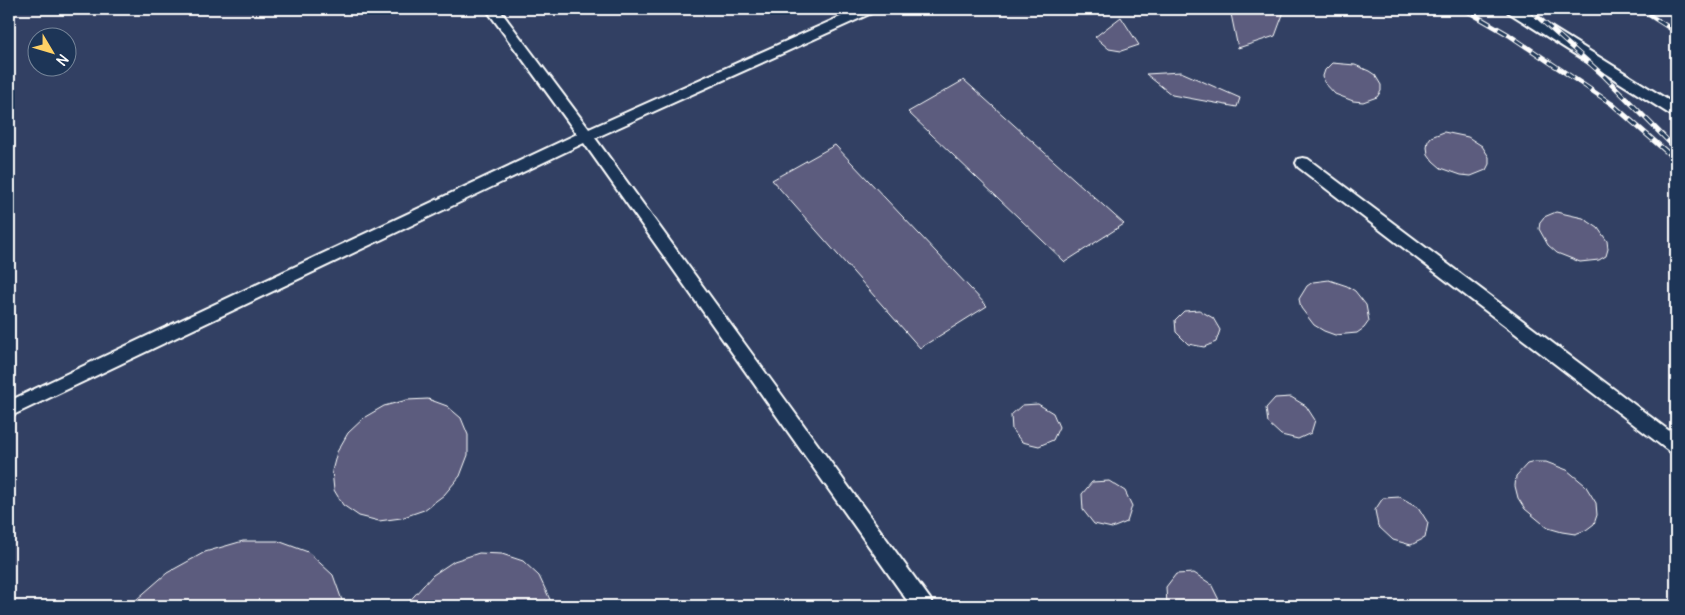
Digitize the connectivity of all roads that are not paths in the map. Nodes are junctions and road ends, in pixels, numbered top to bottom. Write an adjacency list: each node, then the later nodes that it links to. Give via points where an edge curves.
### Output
1 (492, 9): 5 (lane)
2 (869, 9): 5 (lane)
3 (1512, 9): 4 (lane)
4 (1676, 111)
5 (586, 136): 7 (lane); 9 (lane)
6 (1303, 164): 8 (lane)
7 (9, 409)
8 (1676, 446)
9 (923, 606)

